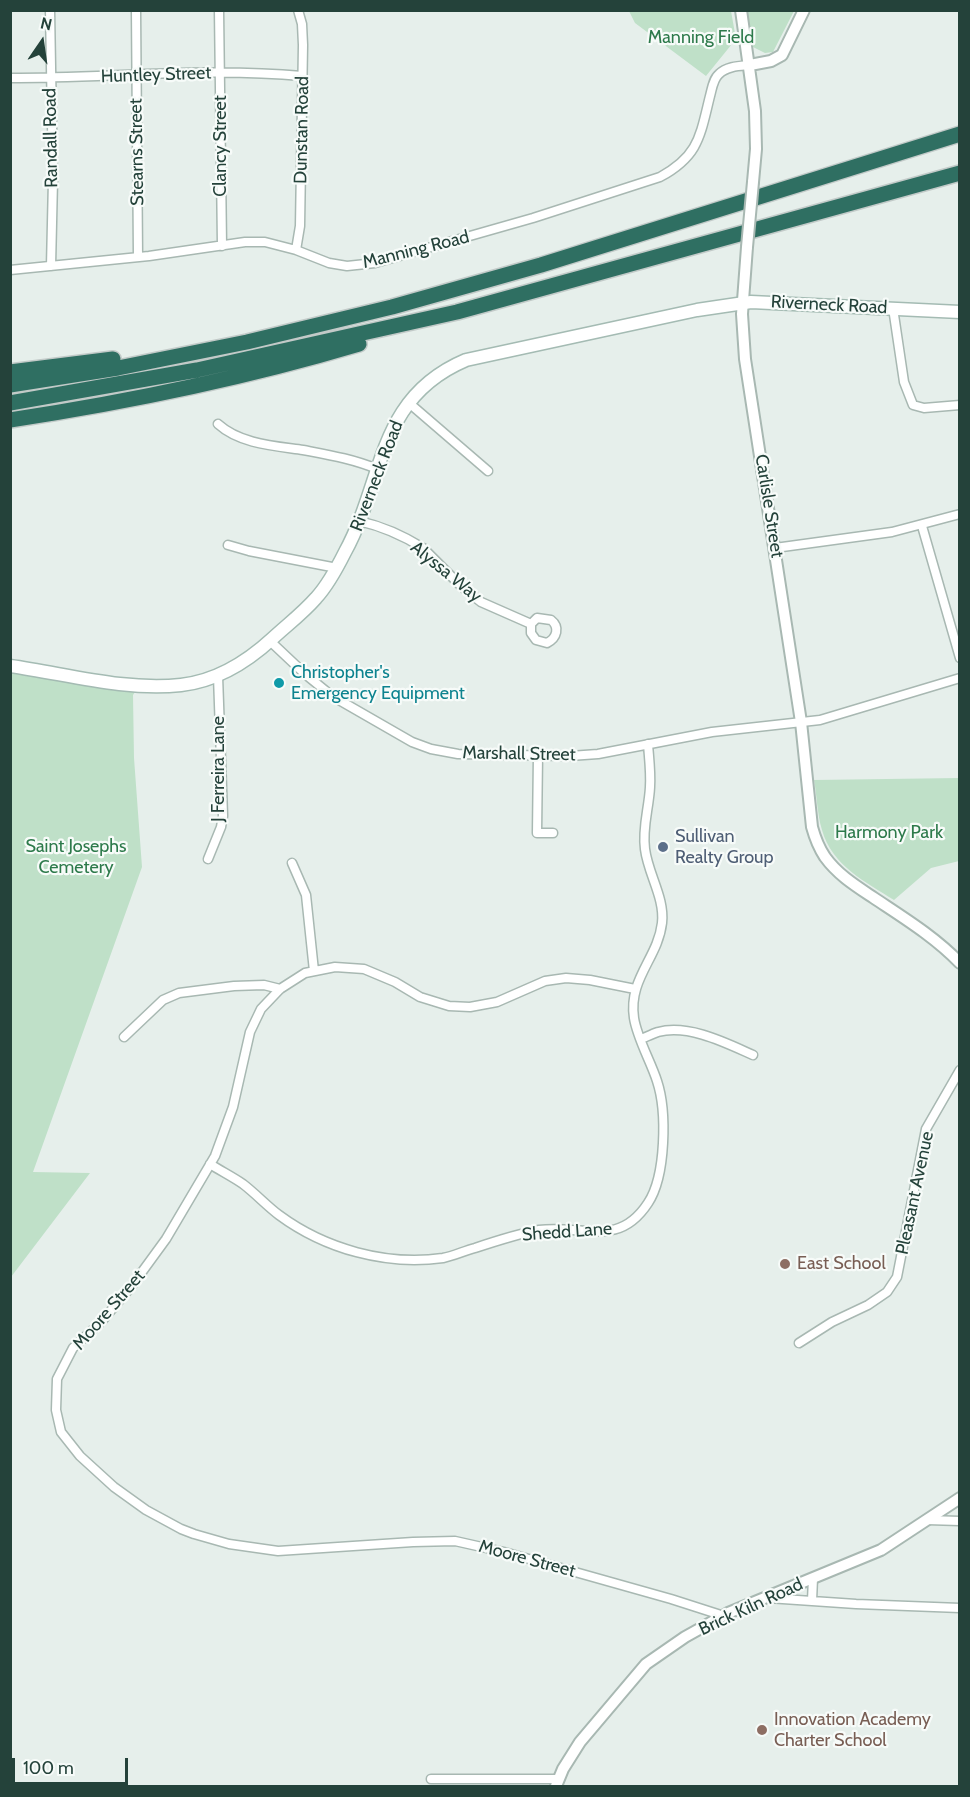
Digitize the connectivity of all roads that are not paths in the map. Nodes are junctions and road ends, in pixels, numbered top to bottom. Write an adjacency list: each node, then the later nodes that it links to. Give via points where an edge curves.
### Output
1 (50, 10): 12 (street, Randall Road)
2 (136, 10): 9 (street, Stearns Street)
3 (219, 10): 8 (street, Clancy Street)
4 (298, 10): 10 (street, Dunstan Road, via 303,34)
5 (741, 10): 7 (street, Carlisle Street)
6 (804, 10): 7 (street, via 782,55 770,62)
7 (750, 65): 16 (street, Manning Road, via 730,68 717,76 696,146 687,159 660,177 375,263 347,266); 21 (street, Carlisle Street, bridge, via 756,131)
8 (221, 73): 9 (street, Huntley Street); 10 (street, Huntley Street); 15 (street, Clancy Street)
9 (136, 75): 12 (street, Huntley Street); 17 (street, Stearns Street)
10 (302, 76): 16 (street, Dunstan Road, via 300,226)
11 (10, 78): 12 (street, Huntley Street)
12 (51, 78): 18 (street, Randall Road)
13 (960, 134): 24 (highway, via 541,265 392,308)
14 (960, 173): 20 (highway)
15 (222, 246): 16 (street, Manning Road, via 265,242); 17 (street, Manning Road)
16 (296, 250)
17 (138, 257): 18 (street, Manning Road)
18 (51, 266): 19 (street, Manning Road)
19 (10, 270)
20 (511, 298): 27 (highway, via 197,370); 30 (highway, via 270,369)
21 (743, 303): 22 (main road, Riverneck Road); 28 (main road, Riverneck Road, via 697,309 466,360 432,379); 38 (street, Carlisle Street, via 748,380)
22 (893, 308): 23 (main road, Riverneck Road); 29 (street, via 905,389 913,405)
23 (960, 312)
24 (247, 342): 25 (highway); 26 (highway)
25 (10, 372)
26 (10, 385)
27 (10, 403)
28 (409, 403): 32 (main road, Riverneck Road, via 388,437); 33 (street)
29 (960, 405)
30 (10, 420)
31 (218, 424): 32 (street, via 244,439 347,459)
32 (377, 469): 35 (main road, Riverneck Road)
33 (488, 471)
34 (960, 514): 36 (street)
35 (359, 521): 39 (main road, Riverneck Road); 40 (street, Alyssa Way, via 423,548 481,602)
36 (922, 526): 38 (street); 42 (street)
37 (228, 545): 39 (street)
38 (776, 549): 46 (street, Carlisle Street)
39 (337, 568): 41 (main road, Riverneck Road, via 317,597)
40 (531, 624)
41 (270, 641): 44 (main road, Riverneck Road); 48 (street, Marshall Street, via 323,690 421,746 458,754)
42 (960, 658)
43 (10, 666): 44 (main road, Riverneck Road, via 150,686 195,683)
44 (218, 676): 50 (street, J Ferreira Lane, via 223,816)
45 (960, 678): 46 (street, Marshall Street, via 831,717)
46 (801, 722): 47 (street, Marshall Street); 52 (street, Carlisle Street, via 810,816 825,857 849,881 927,934)
47 (648, 744): 48 (street, Marshall Street, via 590,755); 55 (street, Shedd Lane, via 650,788 645,849 663,922)
48 (538, 755): 49 (street, via 537,833)
49 (553, 833)
50 (208, 859)
51 (292, 863): 53 (street, via 306,895)
52 (960, 963)
53 (314, 971): 54 (street, Moore Street); 55 (street, Moore Street, via 335,967 364,969 420,998 448,1006 496,1002 545,981 566,978)
54 (280, 989): 56 (street, via 234,986 179,993 163,1000); 60 (street, Moore Street, via 261,1009 250,1032 233,1107)
55 (635, 989): 57 (street, Shedd Lane, via 634,1018)
56 (124, 1037)
57 (641, 1039): 58 (street, via 660,1031 688,1031 715,1037); 60 (street, Shedd Lane, via 658,1084 663,1147 649,1203 630,1223 609,1232 541,1230 446,1257 421,1261 387,1259 320,1239 280,1216 242,1183)
58 (753, 1055)
59 (960, 1070): 61 (street, Pleasant Avenue, via 926,1129 897,1276 886,1292 868,1305)
60 (210, 1164): 69 (street, Moore Street, via 166,1239 102,1321 73,1348 57,1379 56,1410 62,1432 80,1456 114,1487 181,1530 229,1544 278,1551 455,1542 504,1552)
61 (800, 1343)
62 (960, 1498): 63 (street, Brick Kiln Road)
63 (927, 1520): 64 (street); 65 (street, Brick Kiln Road, via 881,1550)
64 (960, 1521)
65 (813, 1578): 66 (street, Brick Kiln Road); 67 (street)
66 (765, 1598): 67 (street); 69 (street, Brick Kiln Road)
67 (812, 1601): 68 (street)
68 (960, 1608)
69 (724, 1616): 71 (street, Brick Kiln Road, via 646,1664 580,1742)
70 (431, 1779): 71 (street)
71 (557, 1783)

